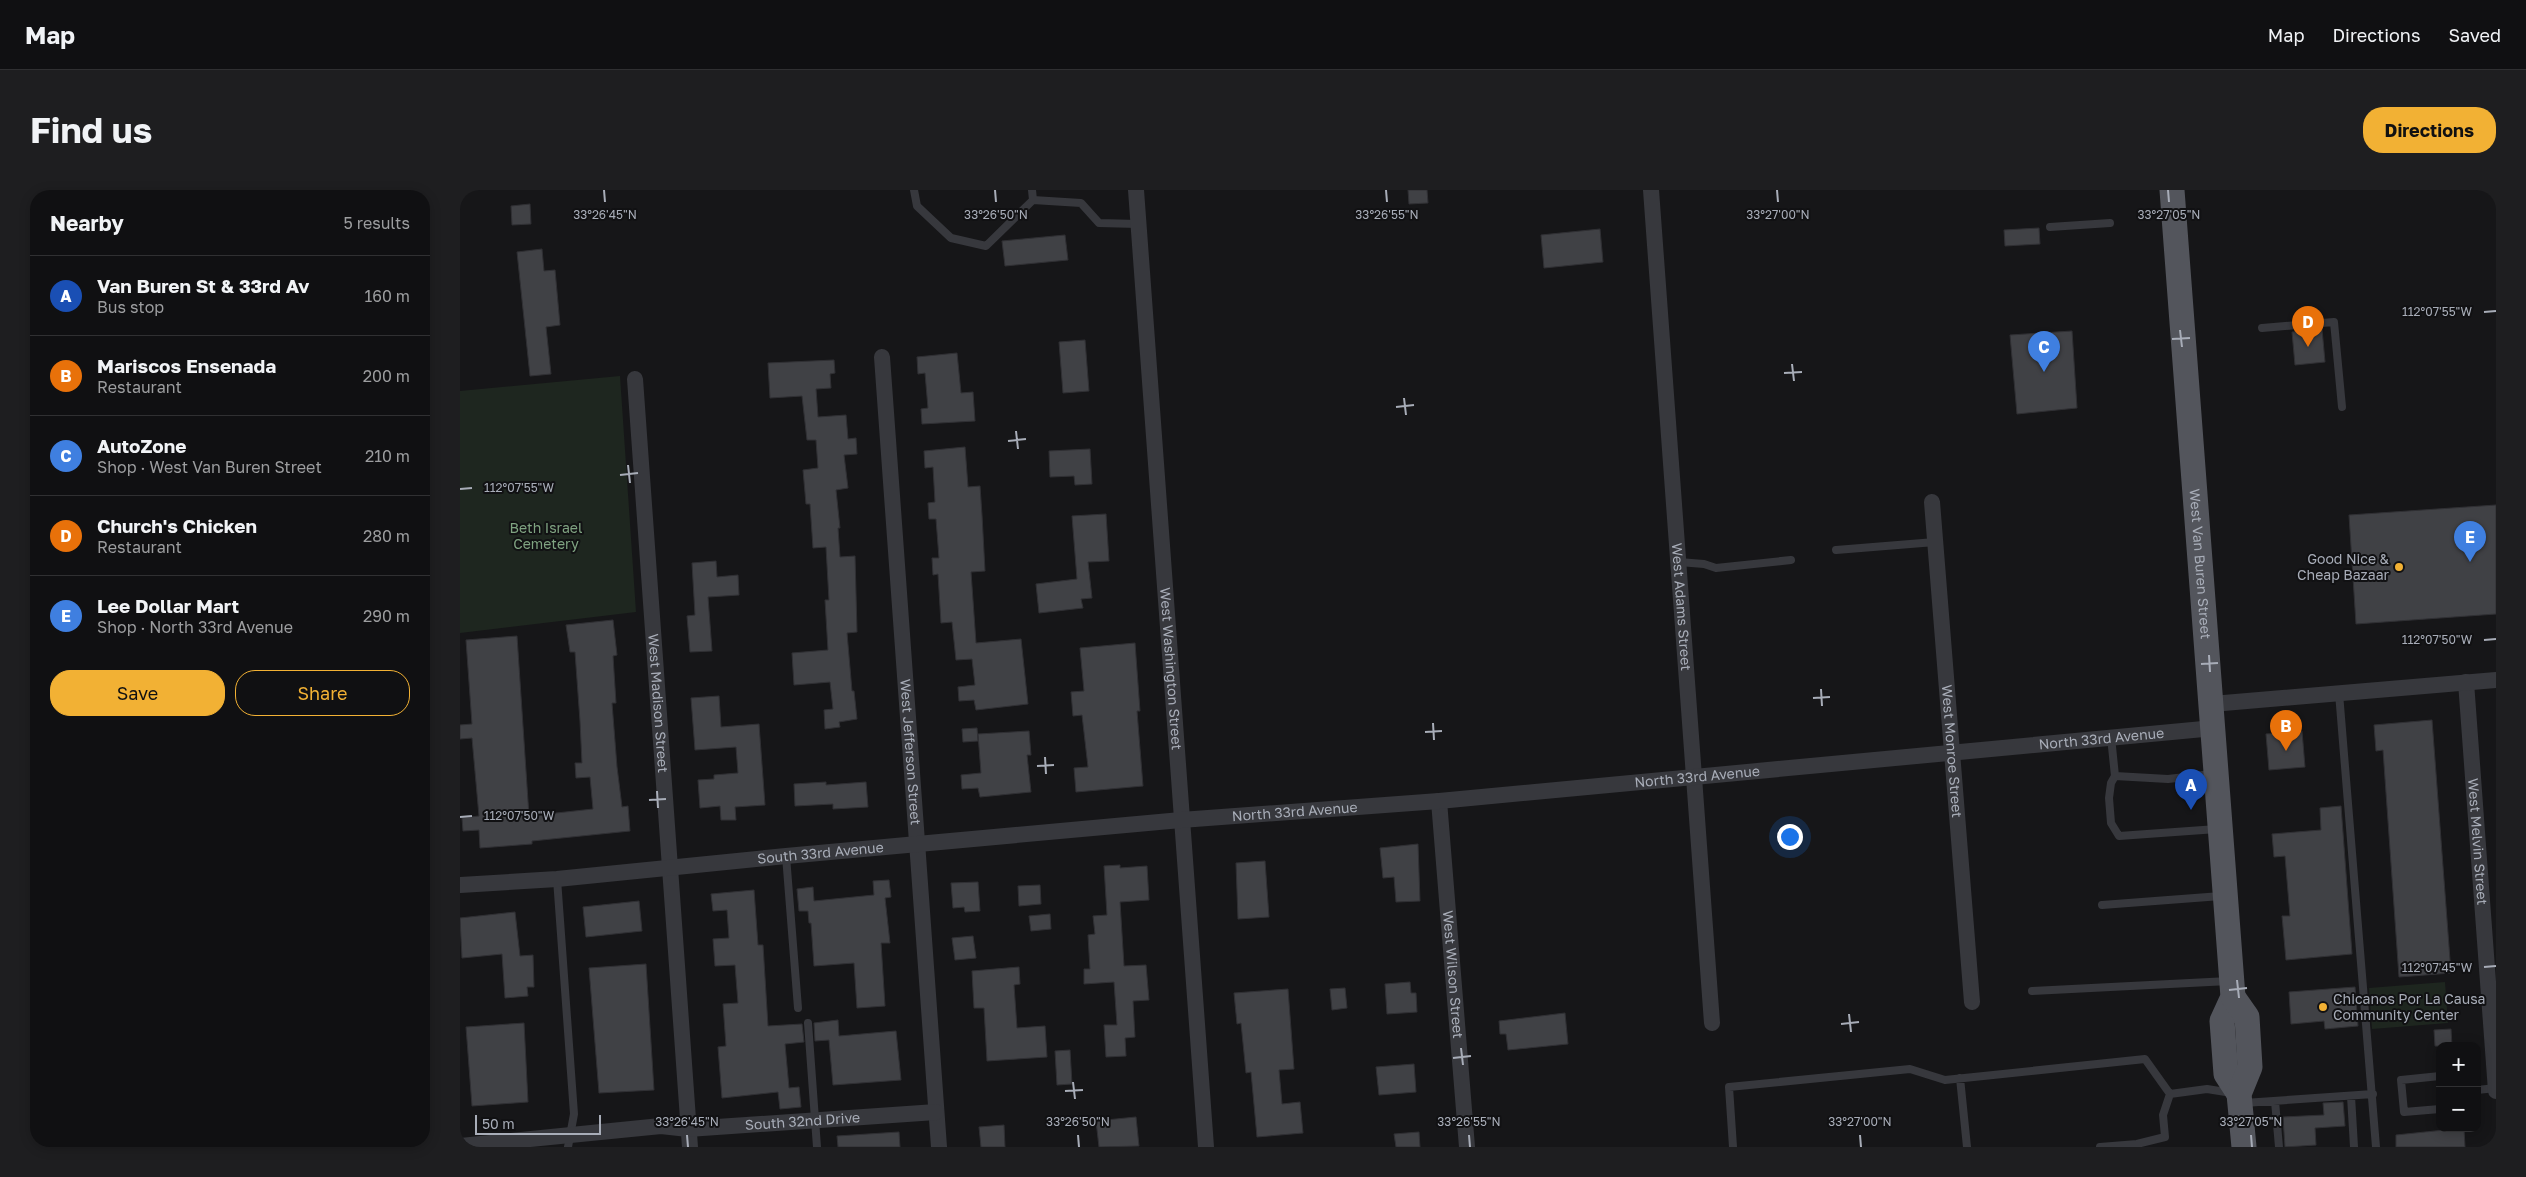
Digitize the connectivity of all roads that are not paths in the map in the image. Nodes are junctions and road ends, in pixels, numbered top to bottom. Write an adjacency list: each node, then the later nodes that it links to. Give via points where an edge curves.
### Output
1 (914, 190): 6 (lane, via 916,206 951,238 986,246)
2 (1032, 190): 6 (lane)
3 (1136, 190): 8 (street, West Washington Street)
4 (1651, 190): 18 (street, West Adams Street)
5 (2172, 190): 22 (main road, West Van Buren Street)
6 (1033, 200): 8 (lane, via 1081,203 1099,223)
7 (2110, 223): 9 (lane)
8 (1138, 224): 29 (street, West Washington Street)
9 (2050, 227)
10 (2262, 328): 13 (lane, via 2334,322)
11 (882, 357): 31 (street, West Jefferson Street)
12 (636, 379): 33 (street, West Madison Street)
13 (2342, 407)
14 (1932, 502): 15 (street, West Monroe Street)
15 (1935, 542): 16 (lane); 24 (street, West Monroe Street)
16 (1836, 550)
17 (1791, 560): 18 (lane, via 1716,568)
18 (1679, 562): 26 (street, West Adams Street)
19 (2496, 680): 20 (street, North 33rd Avenue)
20 (2466, 682): 21 (street, North 33rd Avenue); 46 (street, West Melvin Street)
21 (2338, 693): 22 (street, North 33rd Avenue); 49 (lane)
22 (2213, 716): 23 (street, North 33rd Avenue); 25 (main road, West Van Buren Street)
23 (2111, 737): 24 (street, North 33rd Avenue); 27 (lane)
24 (1952, 751): 26 (street, North 33rd Avenue); 40 (street, West Monroe Street)
25 (2217, 774): 27 (lane, via 2168,779); 30 (main road, West Van Buren Street)
26 (1696, 776): 28 (street, North 33rd Avenue); 43 (street, West Adams Street)
27 (2115, 776): 30 (lane, via 2111,783 2111,823 2119,836)
28 (1439, 801): 29 (street, North 33rd Avenue); 64 (street, West Wilson Street)
29 (1181, 820): 31 (street, South 33rd Avenue); 63 (street, West Washington Street)
30 (2221, 829): 36 (main road, West Van Buren Street)
31 (917, 844): 32 (street, South 33rd Avenue); 54 (street, West Jefferson Street)
32 (786, 856): 33 (street, South 33rd Avenue); 41 (lane)
33 (671, 869): 34 (street, South 33rd Avenue); 56 (street, West Madison Street)
34 (557, 879): 35 (street, South 33rd Avenue); 58 (lane, via 574,1114)
35 (460, 885)
36 (2225, 896): 37 (lane); 38 (main road, West Van Buren Street)
37 (2102, 905)
38 (2232, 989): 39 (lane); 51 (main road, West Van Buren Street, via 2222,1021 2226,1074)
39 (2032, 991)
40 (1972, 1002)
41 (798, 1008)
42 (808, 1023): 55 (lane)
43 (1712, 1023)
44 (2436, 1076): 53 (lane, via 2401,1080 2404,1112)
45 (1960, 1078): 48 (lane, via 2144,1059); 65 (lane, via 1945,1080 1910,1069 1729,1087); 66 (lane)
46 (2496, 1089): 47 (lane)
47 (2481, 1090)
48 (2170, 1094): 51 (lane, via 2206,1090); 57 (lane, via 2163,1115)
49 (2373, 1094): 50 (lane); 72 (lane)
50 (2351, 1096): 52 (lane); 71 (lane)
51 (2240, 1099): 52 (lane); 69 (main road, West Van Buren Street)
52 (2275, 1101): 70 (lane)
53 (2436, 1109)
54 (936, 1112): 55 (street, South 32nd Drive); 62 (street, West Jefferson Street)
55 (815, 1120): 56 (street, South 32nd Drive); 61 (lane)
56 (688, 1129): 58 (street, South 32nd Drive, via 661,1126); 60 (street, West Madison Street)
57 (2165, 1137): 67 (lane, via 2137,1144); 68 (lane)
58 (569, 1141): 59 (street, South 32nd Drive)
59 (460, 1146)
60 (690, 1147)
61 (817, 1147)
62 (939, 1147)
63 (1206, 1147)
64 (1467, 1147)
65 (1733, 1147)
66 (1967, 1147)
67 (2100, 1147)
68 (2166, 1147)
69 (2244, 1147)
70 (2279, 1147)
71 (2354, 1147)
72 (2376, 1147)

